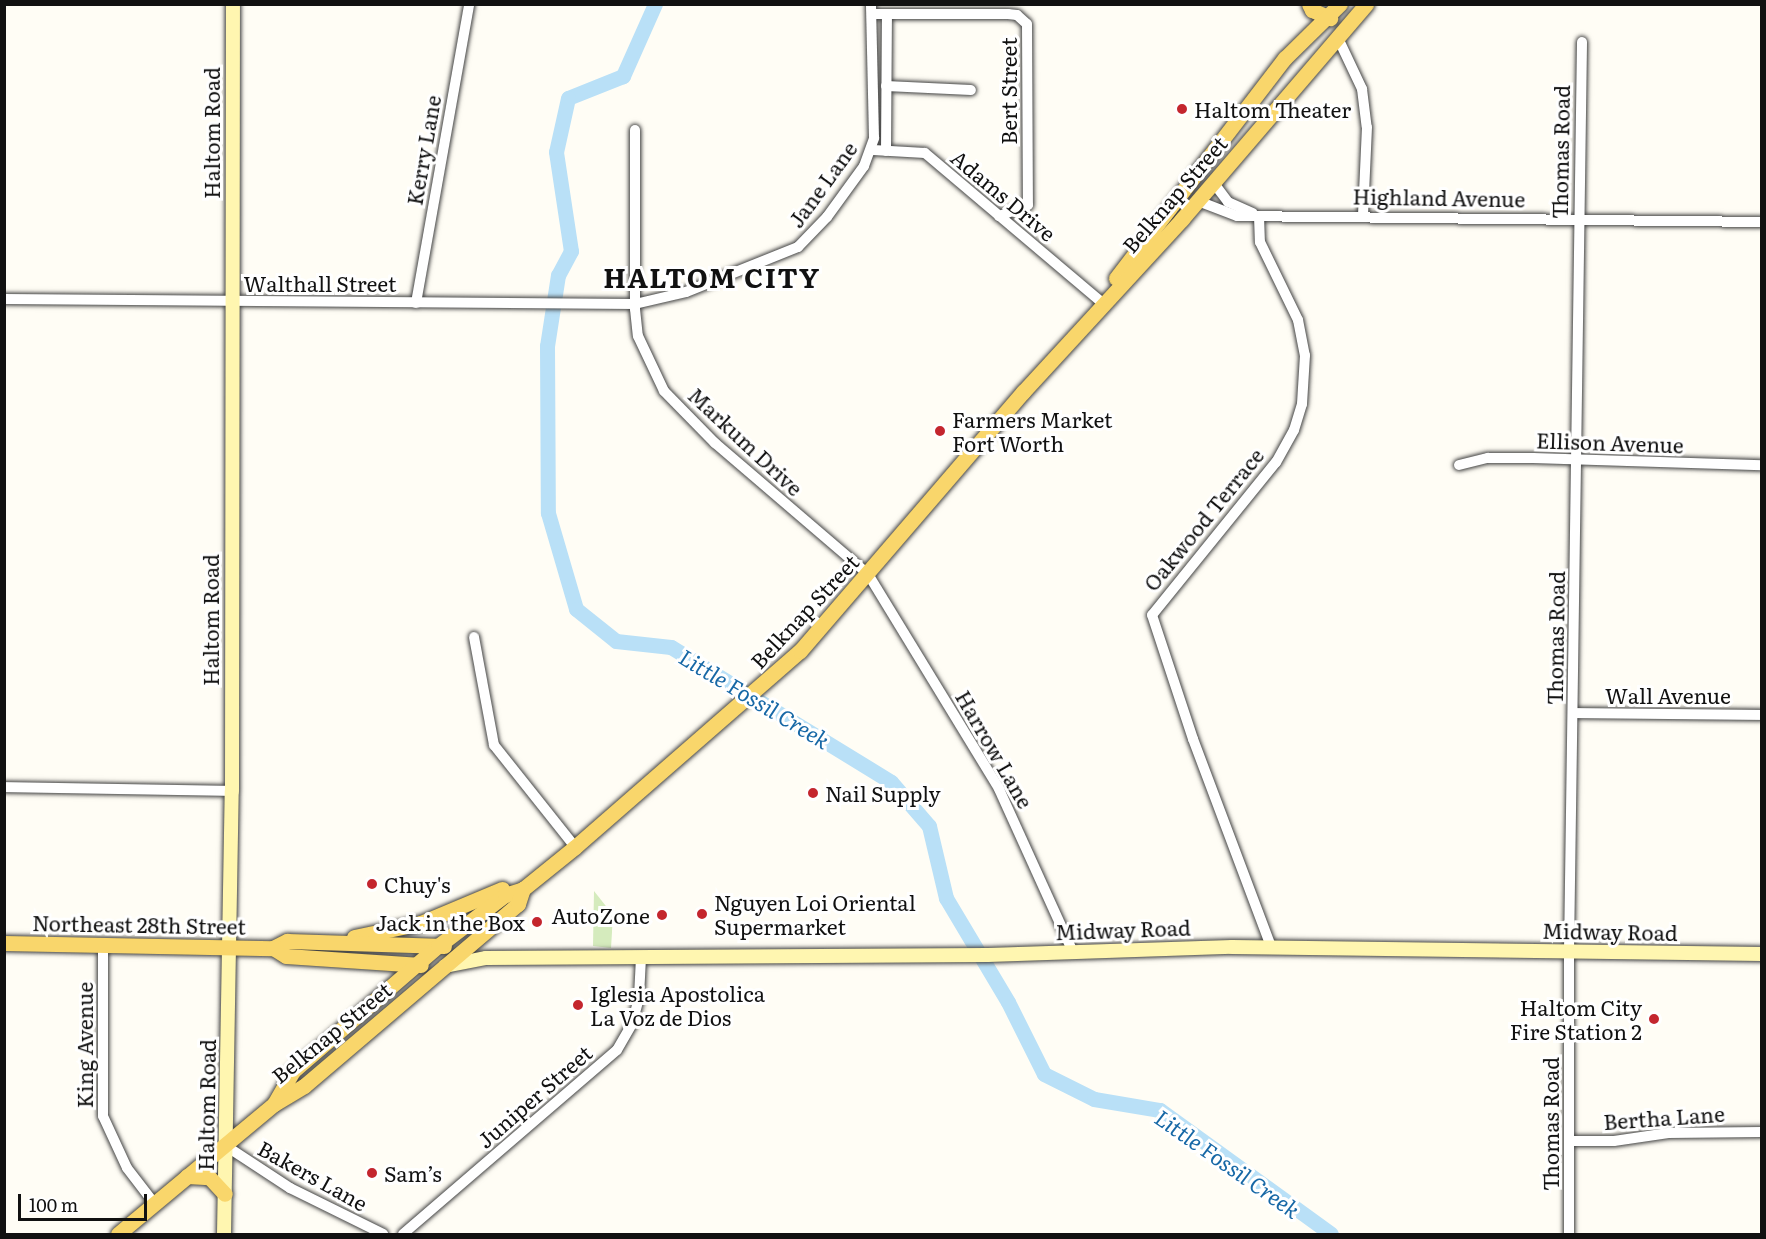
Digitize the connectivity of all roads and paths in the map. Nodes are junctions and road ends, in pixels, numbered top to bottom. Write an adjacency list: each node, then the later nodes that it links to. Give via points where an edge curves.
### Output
1 (233, 4): 24 (main road, Haltom Road)
2 (469, 4): 25 (street, Kerry Lane)
3 (1309, 4): 6 (main road, via 1312,10)
4 (1340, 4): 6 (main road, Belknap Street)
5 (1366, 4): 8 (main road, Belknap Street)
6 (1330, 11): 8 (main road); 23 (main road, Belknap Street, via 1285,58)
7 (878, 12): 10 (street); 14 (street, Jane Lane); 18 (street, Bert Street, via 1008,14 1023,20 1029,40 1028,205)
8 (1337, 36): 15 (main road, Belknap Street); 17 (street, via 1362,89 1366,117)
9 (1582, 42): 20 (street, Thomas Road)
10 (886, 86): 11 (street); 13 (street)
11 (971, 90)
12 (635, 130): 26 (street, Markum Drive)
13 (886, 147): 14 (street, Adams Drive); 18 (street, Adams Drive, via 925,153)
14 (873, 150): 26 (street, Jane Lane, via 827,217 798,248 697,288)
15 (1213, 182): 16 (main road, Belknap Street); 19 (street, via 1228,202)
16 (1198, 201): 19 (street, via 1230,214); 27 (main road, Belknap Street)
17 (1363, 214): 19 (street, Highland Avenue); 20 (street, Highland Avenue)
18 (999, 216): 23 (street, Adams Drive)
19 (1259, 216): 47 (street, Oakwood Terrace, via 1260,242 1298,320 1305,355 1302,404 1294,430 1276,462 1152,615 1193,739)
20 (1579, 221): 21 (street, Highland Avenue); 28 (street, Thomas Road)
21 (1761, 222)
22 (4, 298): 24 (street, Walthall Street)
23 (1099, 300): 27 (main road, Belknap Street)
24 (231, 301): 25 (street, Walthall Street); 36 (main road, Haltom Road)
25 (416, 303): 26 (street, Walthall Street)
26 (635, 304): 31 (street, Markum Drive, via 638,336 664,391 715,443)
27 (1057, 354): 31 (main road, Belknap Street)
28 (1577, 462): 29 (street, Ellison Avenue, via 1488,458); 30 (street, Ellison Avenue); 33 (street, Thomas Road)
29 (1459, 465)
30 (1761, 465)
31 (868, 574): 37 (main road, Belknap Street, via 770,679); 50 (street, Harrow Lane, via 999,789)
32 (474, 637): 37 (street, via 494,745)
33 (1574, 713): 34 (street, Wall Avenue); 49 (street, Thomas Road)
34 (1761, 715)
35 (4, 787): 36 (street)
36 (232, 791): 43 (main road, Haltom Road)
37 (575, 847): 38 (main road, Belknap Street)
38 (551, 866): 39 (main road, Belknap Street); 40 (main road, via 421,923 372,934)
39 (523, 889): 45 (main road, Belknap Street, via 505,895); 46 (main road, Belknap Street, via 518,904)
40 (300, 942): 44 (main road, Northeast 28th Street); 48 (main road, Northeast 28th Street, via 287,941)
41 (4, 943): 42 (main road, Northeast 28th Street)
42 (103, 944): 43 (main road, Northeast 28th Street); 64 (street, King Avenue, via 103,1116 127,1168)
43 (230, 945): 48 (main road, Northeast 28th Street); 61 (main road, Haltom Road)
44 (363, 945): 45 (main road, Northeast 28th Street); 54 (main road)
45 (438, 946): 46 (main road, Northeast 28th Street); 55 (main road, Belknap Street)
46 (467, 947): 53 (main road); 56 (main road, Belknap Street)
47 (1271, 947): 49 (main road, Midway Road); 50 (main road, Midway Road)
48 (273, 948): 54 (main road, Northeast 28th Street, via 286,956)
49 (1569, 951): 51 (main road, Midway Road); 60 (street, Thomas Road)
50 (1073, 952): 52 (main road, Midway Road)
51 (1761, 954)
52 (641, 957): 53 (main road, Midway Road); 68 (street, Juniper Street, via 639,997 632,1024 617,1050)
53 (486, 958): 56 (main road, Midway Road)
54 (369, 961): 55 (main road, Northeast 28th Street); 57 (main road, via 394,969)
55 (418, 964): 56 (main road, Northeast 28th Street); 57 (main road, Belknap Street)
56 (445, 966): 58 (main road, Belknap Street, via 304,1086)
57 (395, 984): 58 (main road, Belknap Street, via 293,1071)
58 (274, 1104): 61 (main road)
59 (1761, 1132): 60 (street, Bertha Lane, via 1668,1133 1614,1141)
60 (1570, 1141): 69 (street, Thomas Road)
61 (226, 1146): 62 (main road); 63 (main road, Haltom Road); 67 (street, Bakers Lane, via 290,1188)
62 (188, 1176): 63 (main road, via 209,1177); 64 (main road)
63 (225, 1194): 66 (main road, Haltom Road)
64 (154, 1203): 65 (main road)
65 (118, 1234)
66 (224, 1234)
67 (383, 1234)
68 (403, 1234)
69 (1569, 1234)

